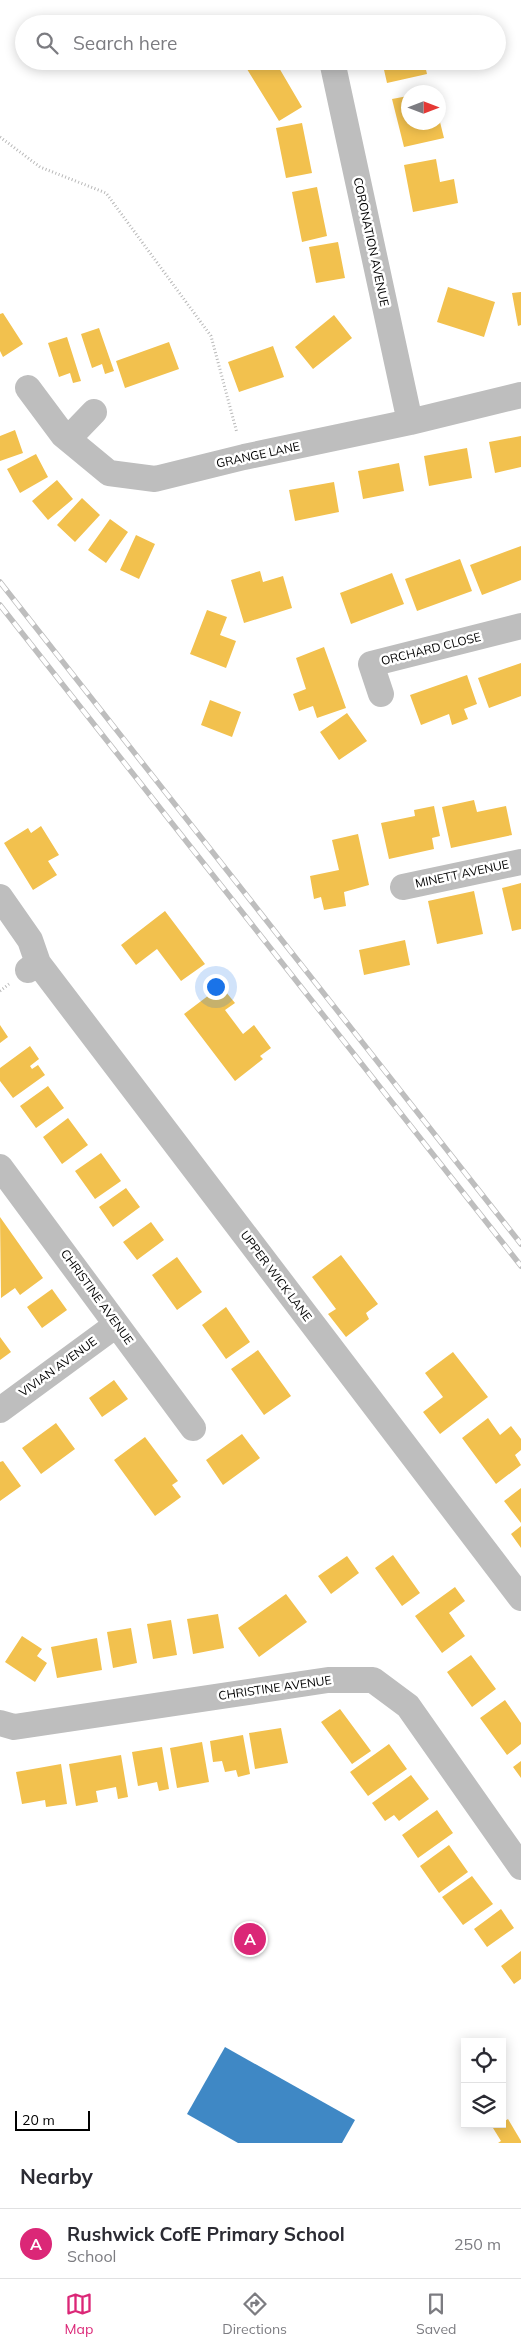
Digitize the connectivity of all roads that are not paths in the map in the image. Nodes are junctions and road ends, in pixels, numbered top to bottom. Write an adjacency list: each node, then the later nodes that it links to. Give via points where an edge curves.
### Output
1 (334, 70): 5 (street, CORONATION AVENUE)
2 (28, 388): 6 (street, GRANGE LANE)
3 (521, 395): 5 (street, GRANGE LANE)
4 (94, 412): 6 (street)
5 (410, 422): 6 (street, GRANGE LANE, via 155,479 109,472)
6 (68, 439)
7 (521, 626): 8 (street, ORCHARD CLOSE, via 372,664)
8 (381, 694)
9 (521, 862): 10 (street, MINETT AVENUE)
10 (403, 887)
11 (0, 897): 16 (street, UPPER WICK LANE, via 30,940 33,966)
12 (0, 1167): 13 (street, CHRISTINE AVENUE)
13 (116, 1324): 14 (street, VIVIAN AVENUE); 15 (street, CHRISTINE AVENUE)
14 (0, 1410)
15 (193, 1428)
16 (521, 1598)
17 (0, 1723): 18 (street, CHRISTINE AVENUE, via 14,1726 328,1680 373,1680 408,1706)
18 (521, 1867)

